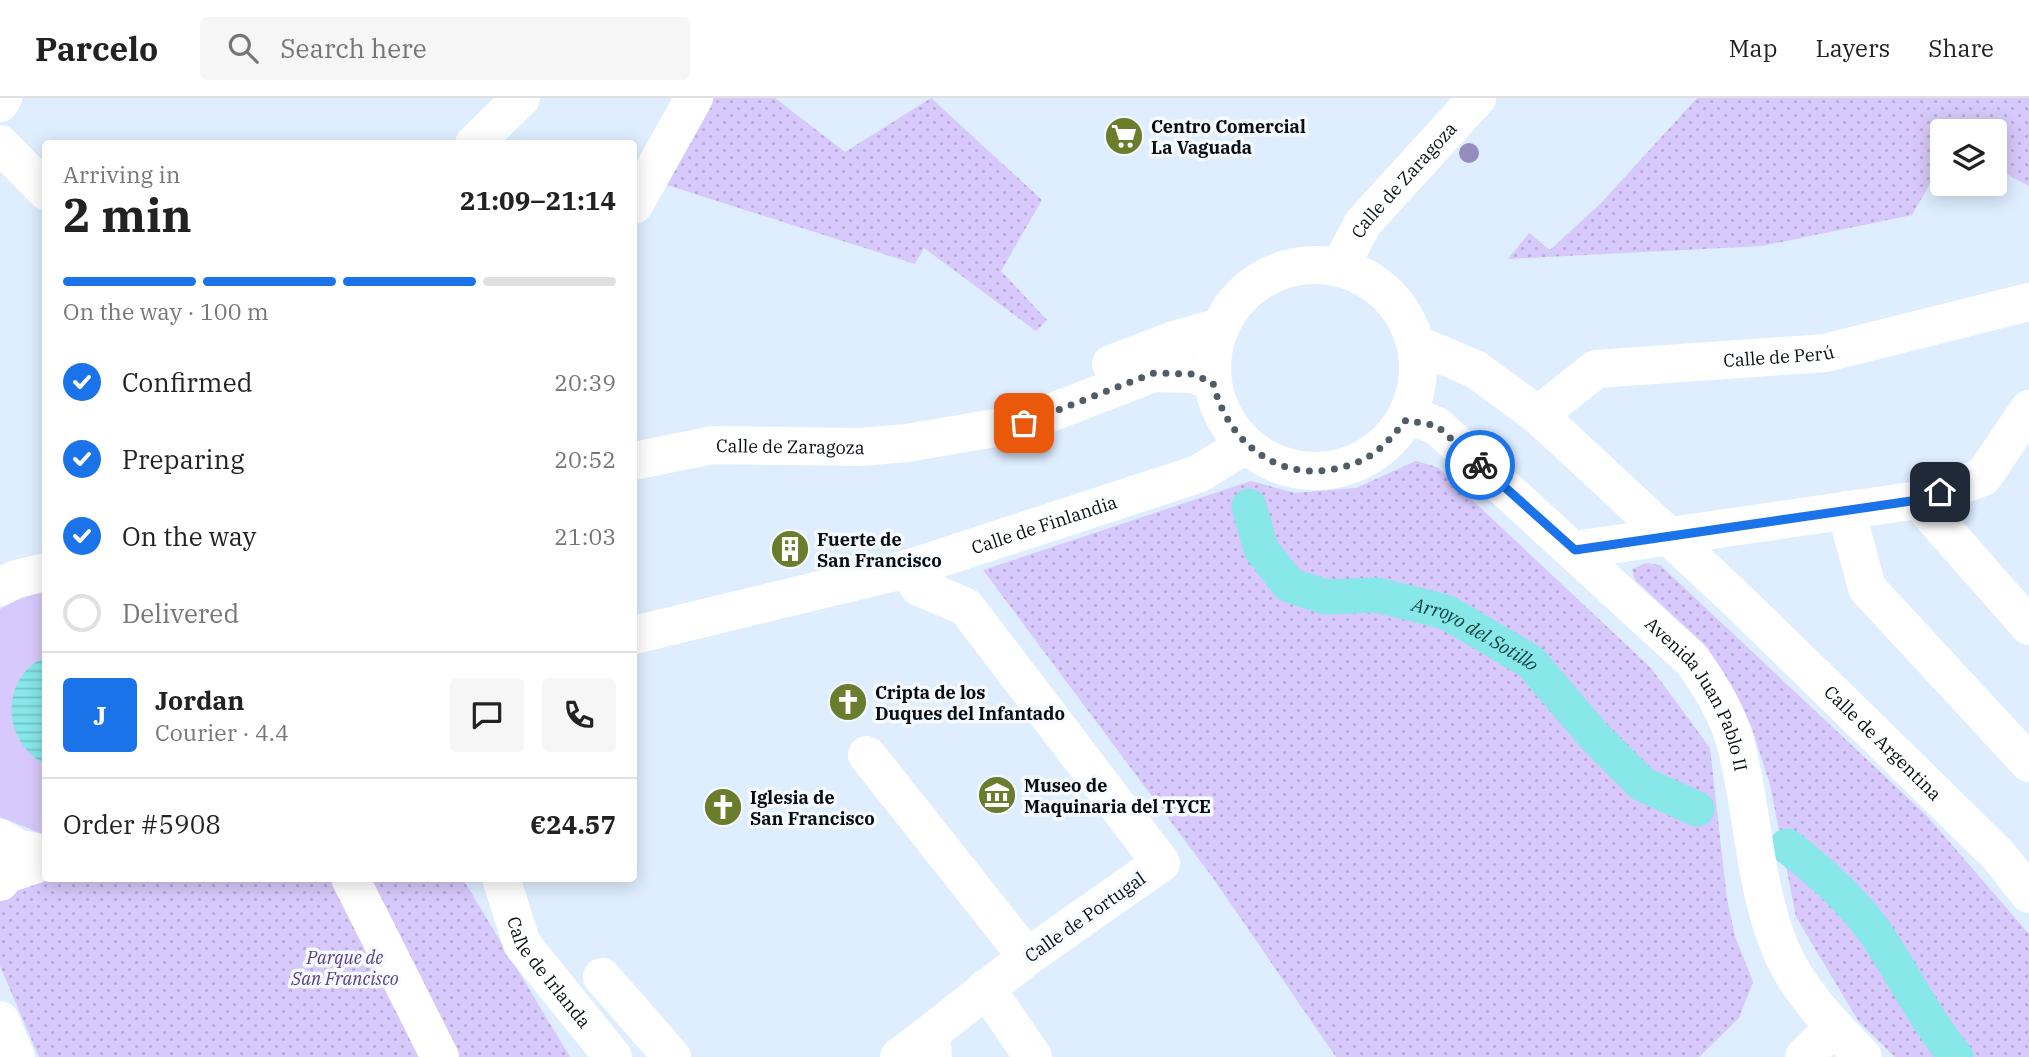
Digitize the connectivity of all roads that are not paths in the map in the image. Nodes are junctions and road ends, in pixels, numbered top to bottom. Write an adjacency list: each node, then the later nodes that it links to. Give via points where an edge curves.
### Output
1 (3, 98): 5 (street)
2 (521, 98): 6 (street)
3 (694, 98): 9 (street)
4 (1477, 98): 10 (street, Calle de Zaragoza, via 1363,223)
5 (0, 103)
6 (478, 140)
7 (4, 157): 8 (street)
8 (42, 188)
9 (637, 200)
10 (1339, 268): 12 (street, via 1310,265 1282,270 1256,283 1235,302); 13 (street, via 1365,278 1388,295 1406,317)
11 (2029, 302): 16 (street, Calle de Perú, via 1825,353 1596,369)
12 (1220, 327): 14 (street, via 1212,354); 18 (street, Calle de Zaragoza, via 1174,340 1028,397)
13 (1416, 344): 16 (street, Calle de Argentina, via 1475,369); 17 (street, via 1416,392)
14 (1213, 383): 18 (street, Calle de Zaragoza, via 1193,374 1154,373 1024,423); 19 (street, via 1224,416)
15 (2029, 409): 21 (street, via 1983,477)
16 (1538, 415): 24 (street, Calle de Argentina)
17 (1406, 420): 19 (street, via 1388,442 1360,462 1327,471 1297,470 1270,461); 25 (street, Avenida Juan Pablo II, via 1437,426)
18 (949, 435): 20 (street, Calle de Zaragoza, via 861,447 713,444)
19 (1245, 444): 27 (street, Calle de Finlandia, via 1198,474)
20 (637, 460)
21 (1918, 500): 22 (street); 30 (street)
22 (1846, 510): 23 (street); 33 (street, via 1867,588)
23 (1762, 522): 24 (street); 29 (street, via 1734,547)
24 (1665, 534): 25 (street); 29 (street, Calle de Argentina)
25 (1575, 550): 45 (street, Avenida Juan Pablo II, via 1680,645 1718,699 1736,744 1774,931 1791,971)
26 (42, 552): 28 (street)
27 (907, 569): 31 (street, Calle de Finlandia); 41 (street, Calle de Portugal, via 919,587 966,607 1161,863)
28 (21, 579)
29 (1733, 596): 40 (street, Calle de Argentina, via 1999,856)
30 (2029, 626)
31 (637, 634)
32 (867, 755): 41 (street)
33 (2029, 762)
34 (0, 838): 35 (street, via 17,848)
35 (42, 853)
36 (42, 862): 39 (street, via 7,874)
37 (352, 882): 48 (street)
38 (502, 882): 49 (street, Calle de Irlanda, via 522,944)
39 (0, 883)
40 (2029, 894)
41 (1027, 957): 43 (street, Calle de Portugal)
42 (602, 977): 50 (street)
43 (986, 988): 46 (street, Calle de Portugal); 52 (street)
44 (0, 1020): 47 (street)
45 (1834, 1027): 53 (street); 54 (street, Avenida Juan Pablo II)
46 (932, 1045): 51 (street, Calle de Portugal)
47 (16, 1057)
48 (440, 1057)
49 (613, 1057)
50 (672, 1057)
51 (899, 1057)
52 (1033, 1057)
53 (1804, 1057)
54 (1863, 1057)

